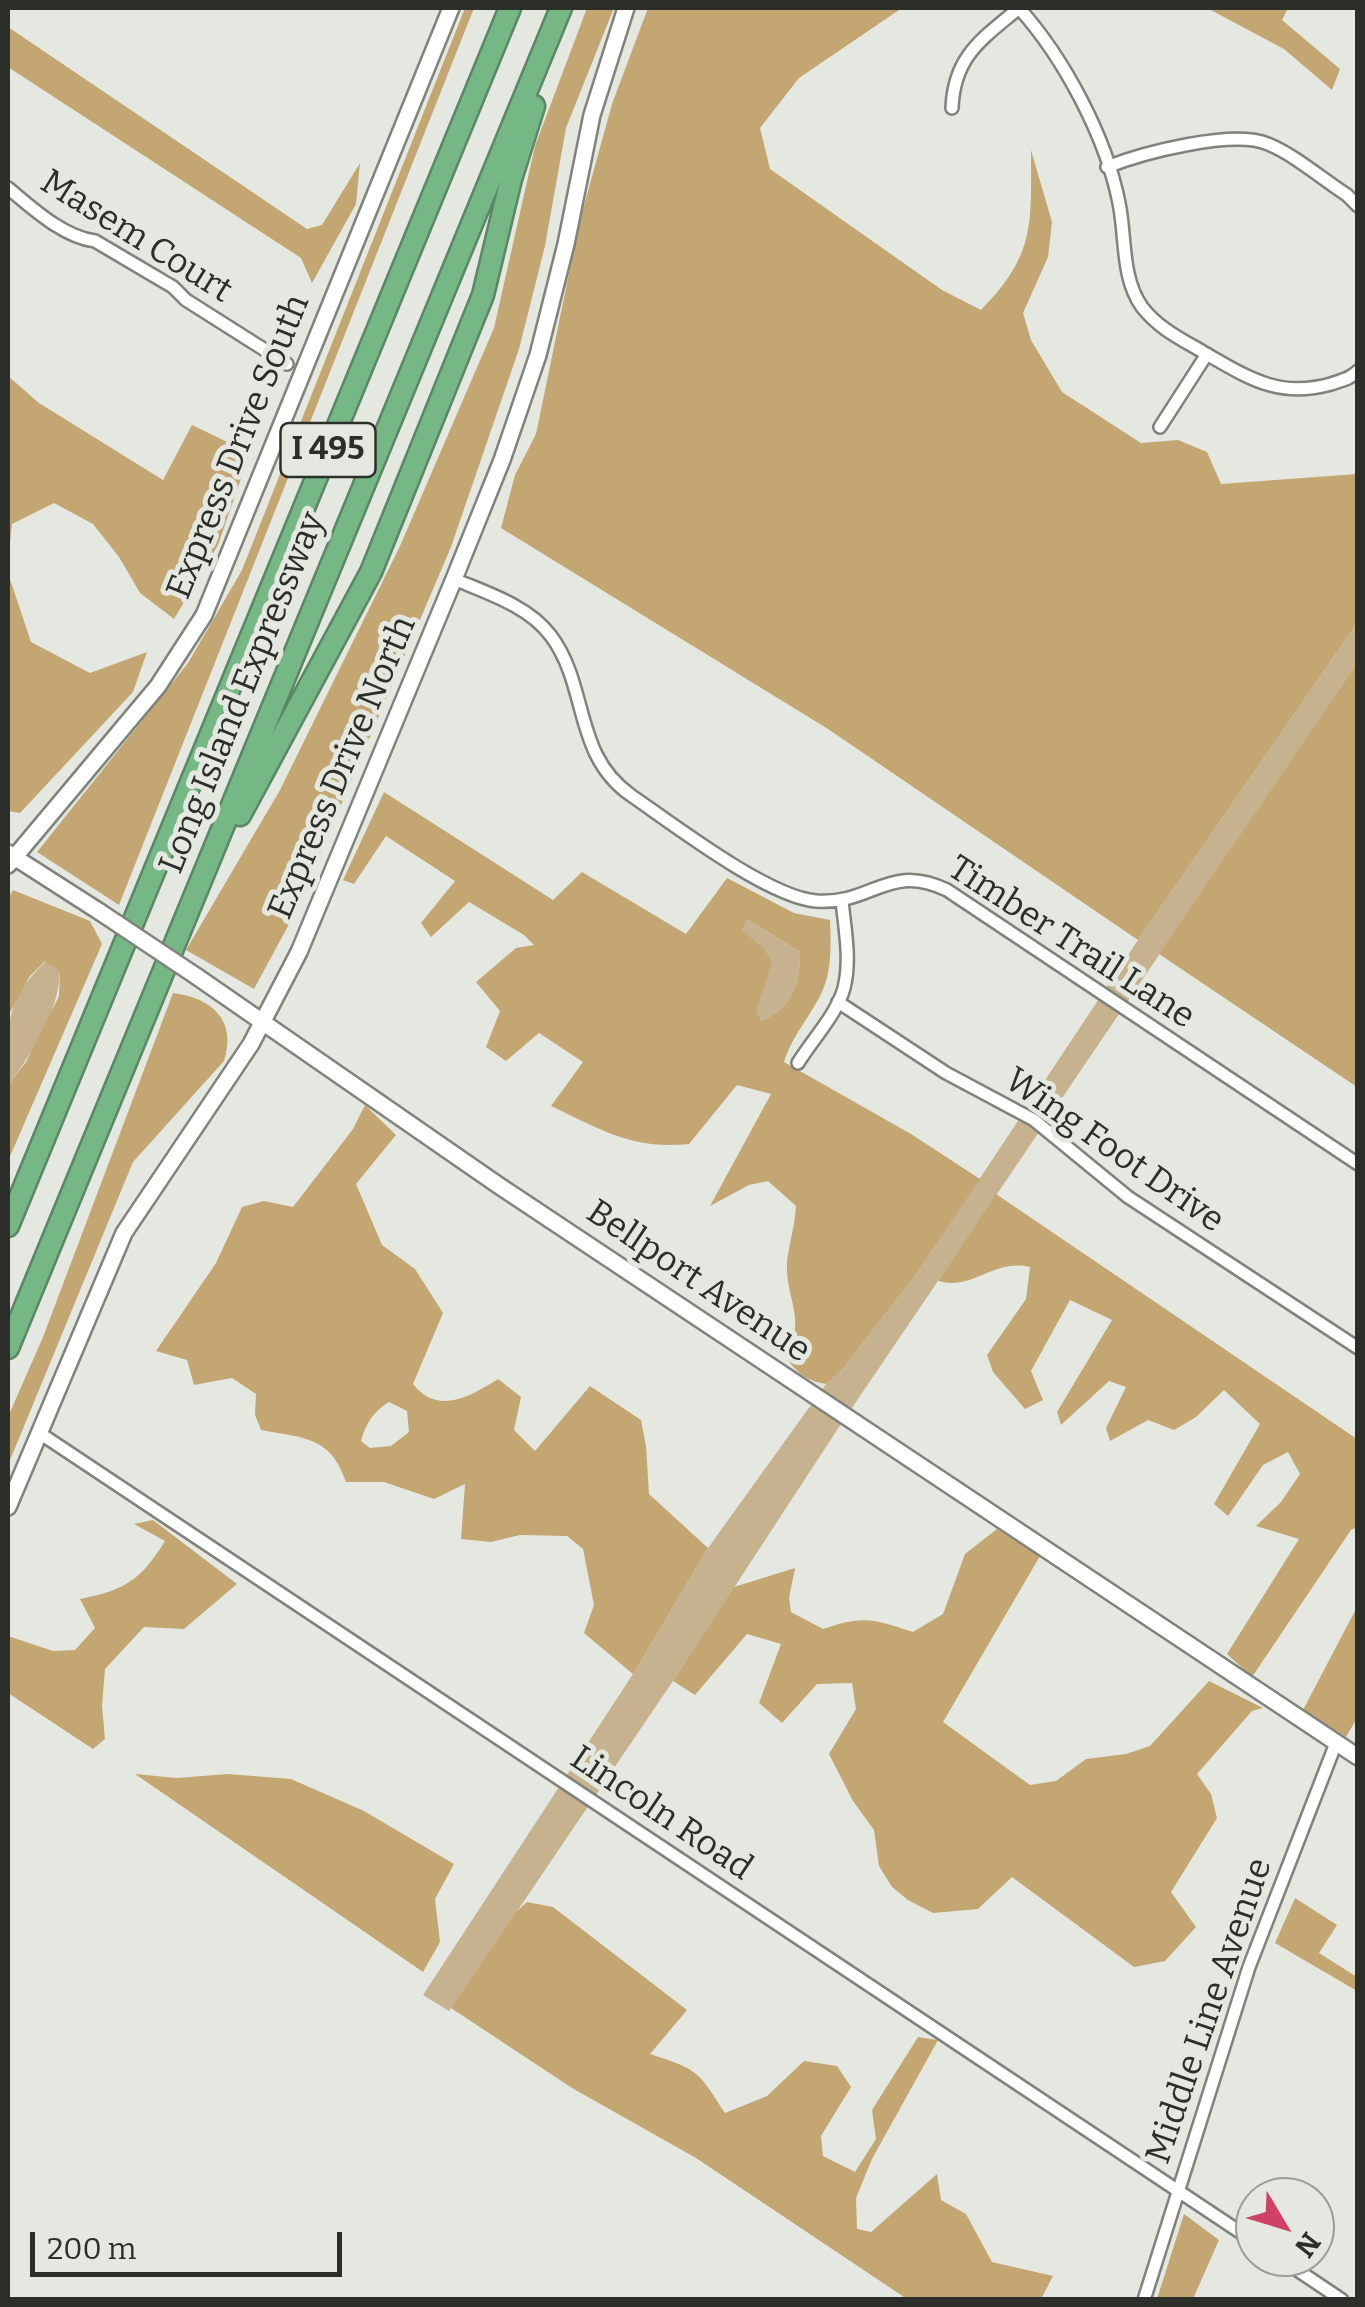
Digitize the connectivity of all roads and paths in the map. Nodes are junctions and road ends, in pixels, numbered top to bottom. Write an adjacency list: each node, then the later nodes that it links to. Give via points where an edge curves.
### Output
1 (450, 8): 16 (main road, Express Drive South, via 204,615 158,686)
2 (510, 8): 22 (highway, Long Island Expressway / I 495)
3 (626, 8): 14 (main road, Express Drive North, via 592,115 538,354)
4 (1019, 8): 6 (street, via 968,55 953,81); 7 (street, via 1044,35 1088,112)
5 (557, 17): 15 (highway, Long Island Expressway / I 495); 15 (highway, via 484,295 393,518 359,595 240,814)
6 (952, 108)
7 (1107, 167): 9 (street, via 1236,137 1268,144); 10 (street, via 1141,306 1166,331)
8 (8, 188): 11 (street, Masem Court)
9 (1358, 206)
10 (1207, 354): 12 (street, via 1258,384 1305,391); 13 (street)
11 (287, 364)
12 (1358, 370)
13 (1160, 427)
14 (454, 579): 17 (street, Timber Trail Lane, via 537,620 553,638 592,749 605,774 628,794 769,887 795,898); 19 (main road, Express Drive North, via 315,916)
15 (213, 849): 23 (highway, Long Island Expressway / I 495)
16 (10, 858): 19 (main road, Bellport Avenue, bridge)
17 (842, 901): 18 (street, via 848,955); 21 (street, Timber Trail Lane, via 908,878 947,890)
18 (838, 1002): 20 (street); 24 (street, Wing Foot Drive, via 946,1073 1034,1120 1128,1197)
19 (263, 1022): 25 (main road, Express Drive North, via 124,1233); 27 (main road, Bellport Avenue)
20 (798, 1062)
21 (1358, 1164)
22 (8, 1226)
23 (8, 1348)
24 (1358, 1348)
25 (38, 1432): 26 (main road, Express Drive North); 29 (street, Lincoln Road)
26 (8, 1506)
27 (1336, 1742): 28 (main road, Bellport Avenue); 29 (street, Middle Line Avenue, via 1249,1967)
28 (1358, 1756)
29 (1178, 2191): 30 (street, Lincoln Road); 32 (street, Middle Line Avenue)
30 (1235, 2229)
31 (1308, 2277): 33 (street)
32 (1144, 2300)
33 (1342, 2300)

